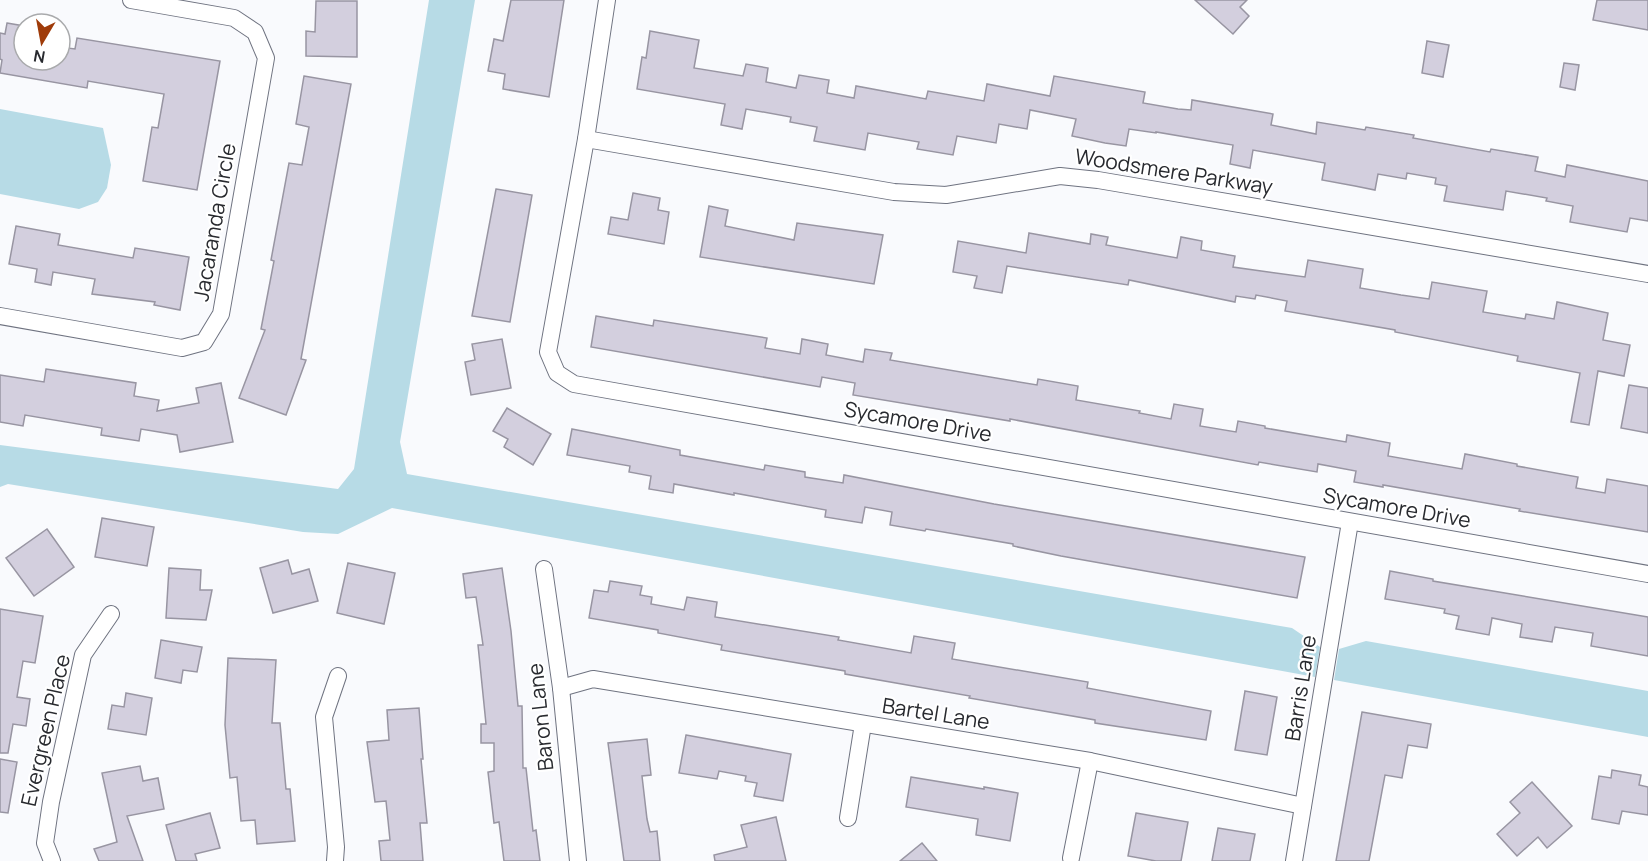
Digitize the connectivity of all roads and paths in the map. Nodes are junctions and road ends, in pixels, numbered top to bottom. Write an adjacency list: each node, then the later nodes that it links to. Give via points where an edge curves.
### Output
1 (131, 0): 5 (street, Jacaranda Circle, via 234,18 255,32 266,58 221,314 204,342 182,348)
2 (607, 0): 3 (street, Sycamore Drive)
3 (586, 139): 4 (street, Woodsmere Parkway, via 894,192 946,195 1060,176 1098,180); 6 (street, Sycamore Drive, via 548,352 557,373 574,384)
4 (1648, 274)
5 (0, 316)
6 (1350, 522): 8 (street, Sycamore Drive); 14 (street, Barris Lane)
7 (543, 569): 11 (street, Baron Lane)
8 (1648, 574)
9 (111, 614): 17 (street, Evergreen Place, via 83,655 51,802 45,843)
10 (338, 676): 18 (street, via 324,717)
11 (561, 688): 12 (street, Bartel Lane, via 593,678); 19 (street, Baron Lane)
12 (863, 724): 13 (street, Bartel Lane); 15 (street)
13 (1090, 761): 14 (street, Bartel Lane); 16 (street)
14 (1303, 806): 20 (street, Barris Lane)
15 (848, 818)
16 (1071, 858)
17 (52, 861)
18 (335, 861)
19 (578, 861)
20 (1294, 861)

